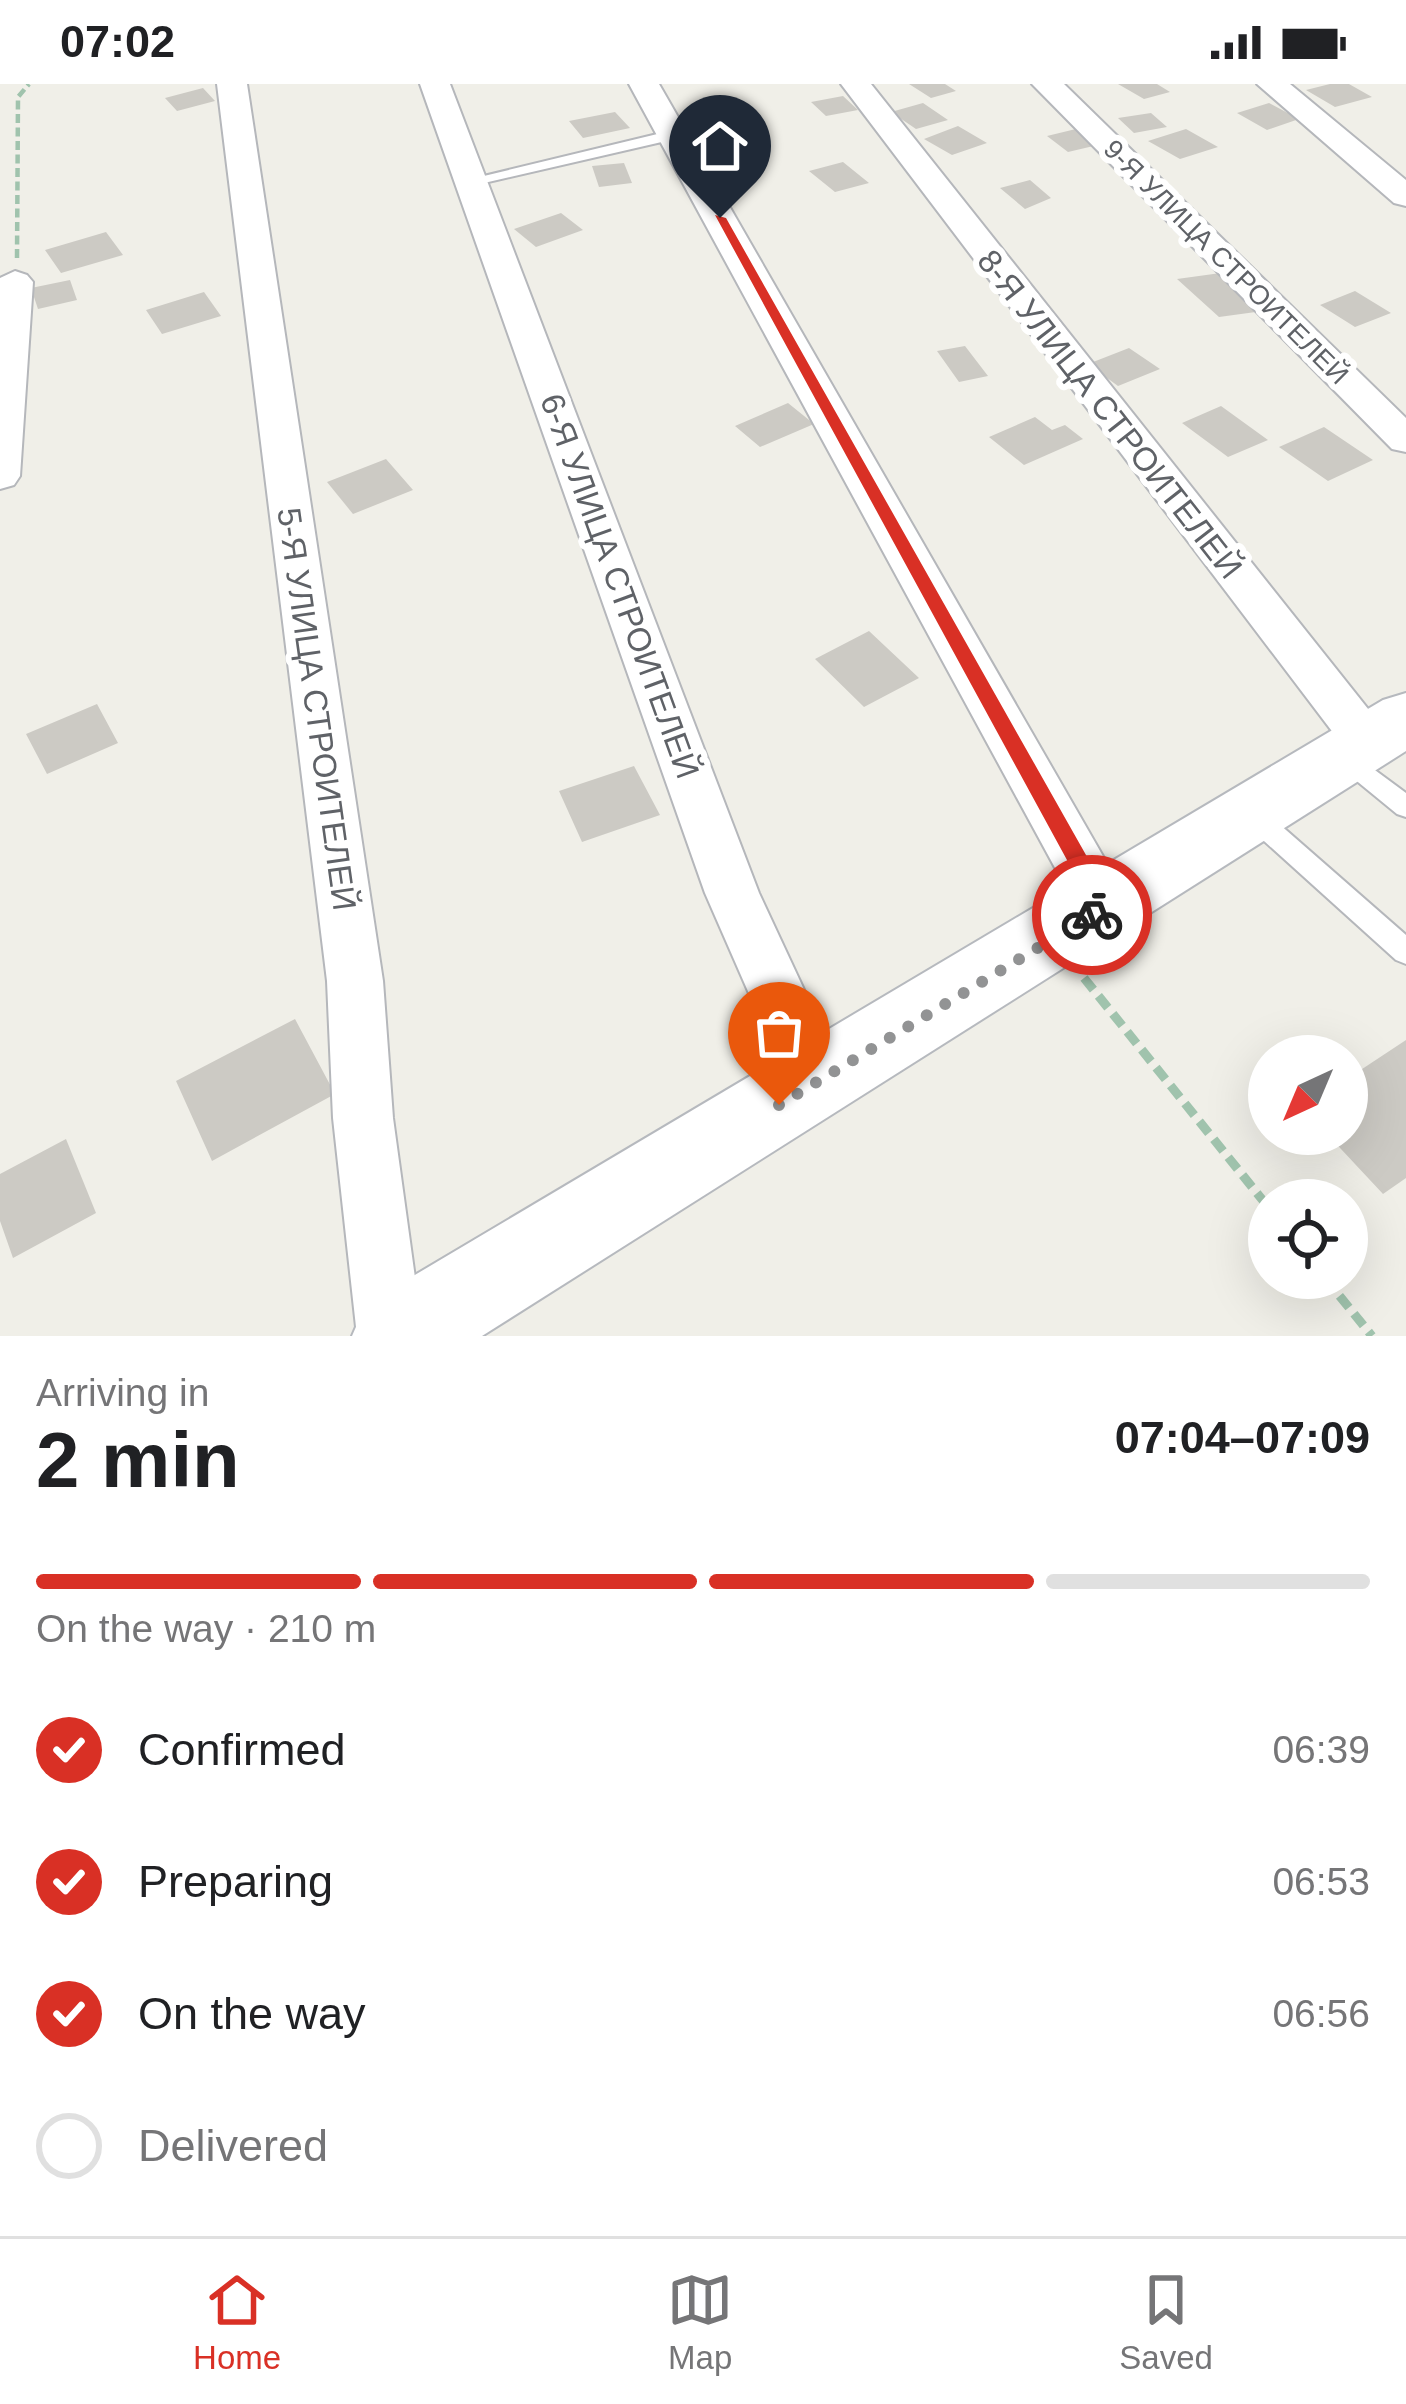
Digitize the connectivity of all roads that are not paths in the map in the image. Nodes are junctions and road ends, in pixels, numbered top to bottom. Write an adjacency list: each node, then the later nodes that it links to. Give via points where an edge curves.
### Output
1 (232, 84): 18 (street, 5-Я УЛИЦА СТРОИТЕЛЕЙ, via 355,981 363,1118)
2 (435, 84): 8 (street, 6-Я УЛИЦА СТРОИТЕЛЕЙ)
3 (644, 84): 7 (street)
4 (856, 84): 13 (street, 8-Я УЛИЦА СТРОИТЕЛЕЙ)
5 (1047, 84): 11 (street, 9-Я УЛИЦА СТРОИТЕЛЕЙ)
6 (1272, 84): 9 (street)
7 (674, 135): 8 (lane); 15 (street)
8 (471, 181): 17 (street, 6-Я УЛИЦА СТРОИТЕЛЕЙ, via 732,893)
9 (1406, 196)
10 (15, 282): 12 (street)
11 (1406, 440)
12 (0, 476)
13 (1381, 756): 14 (main road)
14 (1252, 814): 15 (main road); 16 (lane)
15 (1078, 923): 17 (main road)
16 (1406, 952)
17 (817, 1082): 18 (main road)
18 (394, 1336)

